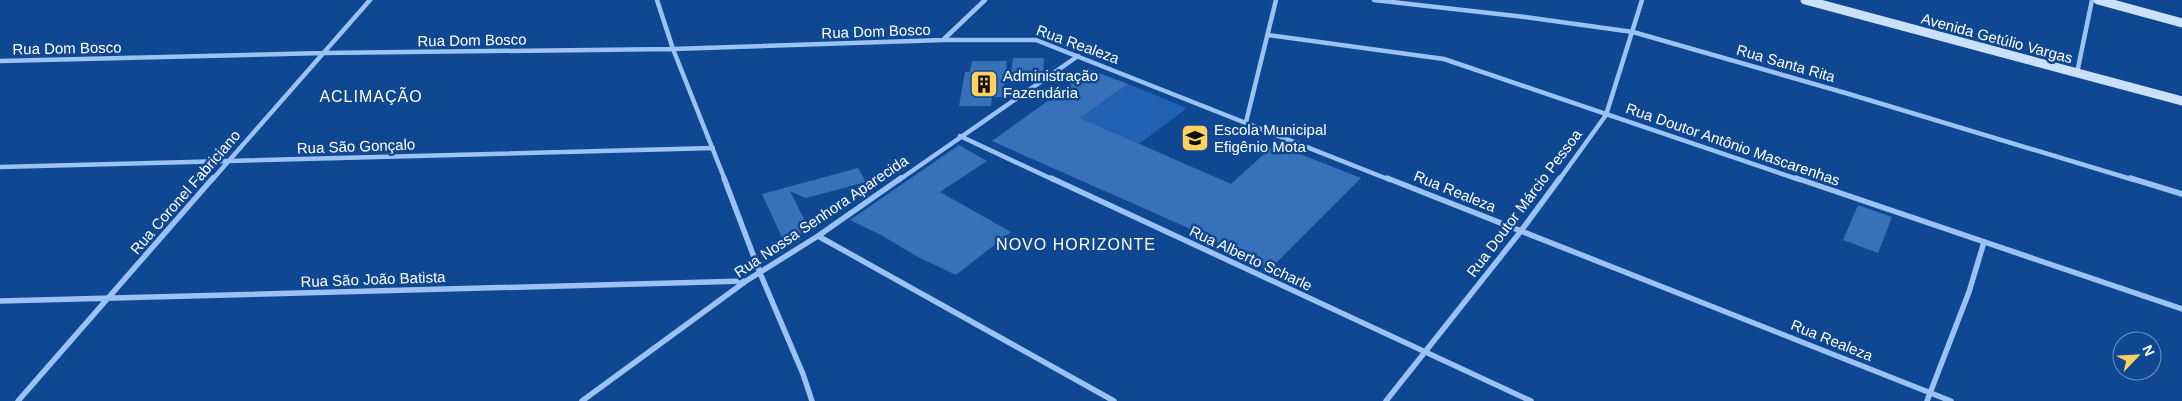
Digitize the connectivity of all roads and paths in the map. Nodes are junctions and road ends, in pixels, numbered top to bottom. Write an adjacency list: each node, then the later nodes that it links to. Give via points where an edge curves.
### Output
1 (370, 0): 17 (street, Rua Coronel Fabriciano)
2 (657, 0): 16 (street)
3 (985, 0): 15 (street)
4 (1276, 0): 14 (street)
5 (1374, 0): 13 (street, Rua Santa Rita)
6 (1642, 0): 13 (street, Rua Doutor Márcio Pessoa)
7 (1806, 0): 20 (street, Avenida Getúlio Vargas)
8 (2092, 0): 20 (street)
9 (2098, 0): 12 (street)
10 (2120, 0): 11 (street)
11 (2182, 17)
12 (2182, 23)
13 (1633, 32): 22 (street, Rua Doutor Márcio Pessoa); 28 (street, Rua Santa Rita)
14 (1268, 35): 22 (street, Rua Doutor Antônio Mascarenhas, via 1444,60); 23 (street)
15 (944, 40): 16 (street, Rua Dom Bosco); 18 (street, Rua Realeza, via 1036,40)
16 (673, 49): 17 (street, Rua Dom Bosco); 25 (street)
17 (323, 53): 19 (street, Rua Dom Bosco); 26 (street, Rua Coronel Fabriciano)
18 (1078, 56): 23 (street, Rua Realeza); 24 (street, Rua Nossa Senhora Aparecida)
19 (0, 61)
20 (2077, 73): 21 (street, Avenida Getúlio Vargas)
21 (2182, 101)
22 (1606, 115): 29 (street, Rua Doutor Márcio Pessoa); 31 (street, Rua Doutor Antônio Mascarenhas)
23 (1246, 122): 29 (street, Rua Realeza)
24 (960, 136): 30 (street, Rua Nossa Senhora Aparecida); 37 (street, Rua Alberto Scharle)
25 (713, 148): 26 (street, Rua São Gonçalo); 32 (street)
26 (229, 162): 27 (street, Rua São Gonçalo); 34 (street, Rua Coronel Fabriciano)
27 (0, 167)
28 (2182, 194)
29 (1521, 231): 37 (street, Rua Doutor Márcio Pessoa); 38 (street, Rua Realeza)
30 (818, 236): 32 (street, Rua Nossa Senhora Aparecida); 42 (street)
31 (1984, 242): 36 (street, Rua Doutor Antônio Mascarenhas); 38 (street, via 1969,292)
32 (760, 273): 33 (street, Rua Nossa Senhora Aparecida); 41 (street)
33 (746, 281): 34 (street, Rua São João Batista); 40 (street, Rua Nossa Senhora Aparecida)
34 (108, 299): 35 (street, Rua São João Batista); 39 (street, Rua Coronel Fabriciano)
35 (0, 301)
36 (2182, 309)
37 (1424, 351): 43 (street, Rua Doutor Márcio Pessoa); 44 (street, Rua Alberto Scharle)
38 (1930, 392): 45 (street); 46 (street, Rua Realeza)
39 (18, 401)
40 (582, 401)
41 (812, 401)
42 (1114, 401)
43 (1386, 401)
44 (1532, 401)
45 (1927, 401)
46 (1951, 401)

